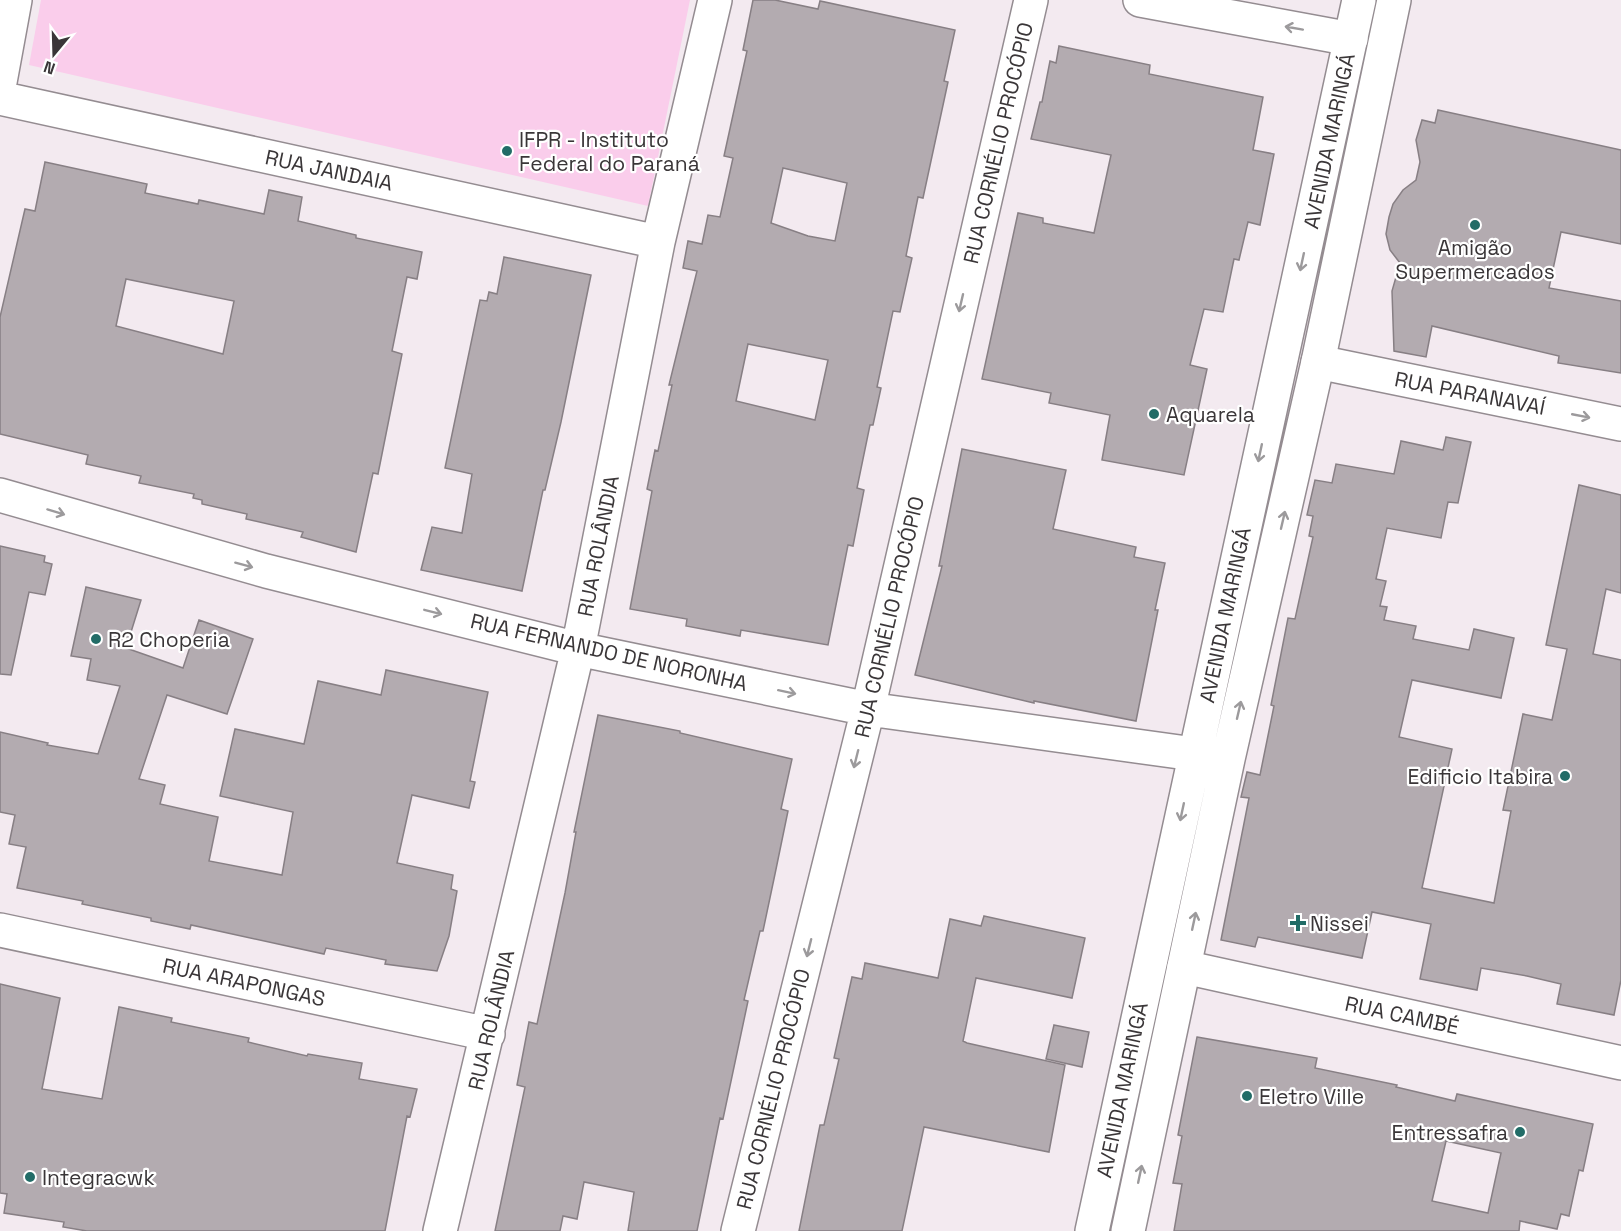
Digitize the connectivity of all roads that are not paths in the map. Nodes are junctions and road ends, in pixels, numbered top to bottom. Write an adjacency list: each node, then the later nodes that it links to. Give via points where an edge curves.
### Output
1 (15, 0): 8 (street)
2 (715, 0): 10 (street, RUA ROLÂNDIA)
3 (1031, 0): 15 (street, RUA CORNÉLIO PROCÓPIO, one-way to 15)
4 (1140, 0): 7 (street, one-way to 4)
5 (1359, 0): 7 (street, AVENIDA MARINGÁ)
6 (1394, 0): 11 (street, AVENIDA MARINGÁ)
7 (1351, 39): 16 (street, AVENIDA MARINGÁ, one-way to 16)
8 (0, 82)
9 (0, 98): 10 (street, RUA JANDAIA)
10 (658, 242): 14 (street, RUA ROLÂNDIA)
11 (1318, 362): 12 (street, RUA PARANAVAÍ, one-way to 12); 17 (street, AVENIDA MARINGÁ, one-way to 11)
12 (1621, 424)
13 (0, 495): 14 (street, RUA FERNANDO DE NORONHA, one-way to 14, via 267,571)
14 (578, 649): 15 (street, RUA FERNANDO DE NORONHA, one-way to 15); 20 (street, RUA ROLÂNDIA)
15 (868, 709): 16 (street, RUA FERNANDO DE NORONHA); 23 (street, RUA CORNÉLIO PROCÓPIO, one-way to 23)
16 (1194, 755): 17 (street, RUA FERNANDO DE NORONHA); 24 (street, AVENIDA MARINGÁ, one-way to 24)
17 (1228, 759): 19 (street, AVENIDA MARINGÁ, one-way to 17)
18 (0, 930): 20 (street, RUA ARAPONGAS)
19 (1184, 968): 21 (street, RUA CAMBÉ); 25 (street, AVENIDA MARINGÁ, one-way to 19)
20 (488, 1034): 22 (street, RUA ROLÂNDIA)
21 (1621, 1063)
22 (440, 1231)
23 (738, 1231)
24 (1092, 1231)
25 (1128, 1231)

